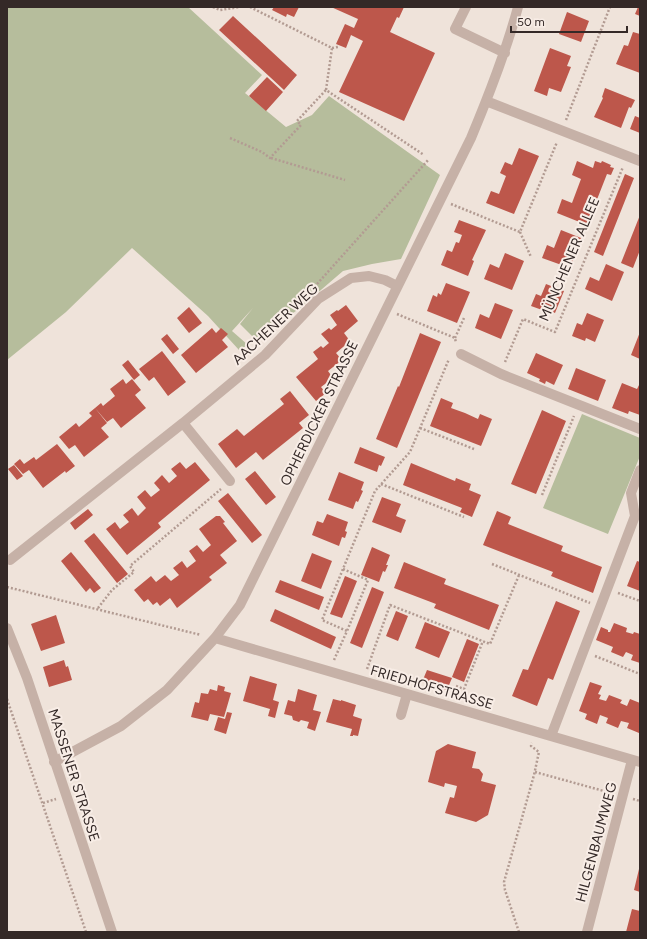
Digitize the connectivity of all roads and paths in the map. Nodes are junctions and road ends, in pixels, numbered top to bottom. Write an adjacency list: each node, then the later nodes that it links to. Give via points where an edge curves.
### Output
1 (213, 7): 2 (path, via 220,10)
2 (240, 7)
3 (250, 7): 8 (path)
4 (466, 7): 9 (street, via 455,29)
5 (518, 7): 9 (street, OPHERDICKER STRASSE)
6 (610, 7): 12 (path)
7 (338, 47): 8 (path)
8 (332, 48): 10 (path)
9 (505, 52): 11 (street, OPHERDICKER STRASSE)
10 (326, 90): 14 (path); 16 (path, via 297,121 301,125)
11 (486, 102): 12 (street); 20 (street, OPHERDICKER STRASSE)
12 (561, 131): 15 (street); 21 (path)
13 (230, 138): 16 (path)
14 (424, 155)
15 (627, 156): 18 (street); 31 (path, MÜNCHENER ALLEE, via 555,332 523,320)
16 (270, 158): 19 (path)
17 (429, 159): 23 (path)
18 (640, 161)
19 (345, 180)
20 (440, 199): 21 (path); 24 (street, OPHERDICKER STRASSE)
21 (520, 232): 22 (path)
22 (531, 257)
23 (315, 286)
24 (397, 286): 25 (street, OPHERDICKER STRASSE); 33 (street, AACHENER WEG, via 369,276 351,278 318,299 265,355)
25 (386, 310): 27 (path); 54 (street, OPHERDICKER STRASSE, via 240,605)
26 (464, 318): 27 (path)
27 (455, 338): 28 (path)
28 (456, 343): 29 (path); 29 (path)
29 (457, 352): 31 (street)
30 (450, 357): 34 (path)
31 (501, 374): 32 (street)
32 (579, 404): 35 (street); 40 (path)
33 (182, 424): 38 (street); 43 (street, AACHENER WEG)
34 (420, 428): 36 (path); 39 (path, via 410,452)
35 (640, 429)
36 (474, 450)
37 (640, 470): 42 (street, via 631,493)
38 (230, 481): 51 (path, via 130,566 134,572 112,590)
39 (381, 484): 41 (path); 45 (path, via 375,491)
40 (542, 495)
41 (464, 517)
42 (637, 517): 48 (street)
43 (10, 560)
44 (492, 564): 46 (path)
45 (343, 569): 53 (path, via 322,620); 53 (path, via 368,580)
46 (519, 575): 50 (path); 55 (path, via 490,644)
47 (7, 587): 51 (path)
48 (607, 588): 49 (path); 50 (street)
49 (640, 601)
50 (600, 607): 56 (street)
51 (98, 608): 54 (path)
52 (7, 628): 67 (street, MASSENER STRASSE, via 27,678)
53 (347, 631): 57 (path)
54 (215, 638): 57 (street, FRIEDHOFSTRASSE); 67 (street, OPHERDICKER STRASSE, via 167,690 121,726)
55 (483, 641): 59 (path, via 390,605); 60 (path, via 464,689)
56 (583, 651): 58 (path); 65 (street)
57 (330, 672): 59 (street, FRIEDHOFSTRASSE)
58 (640, 674)
59 (363, 681): 61 (street, FRIEDHOFSTRASSE)
60 (456, 686)
61 (407, 694): 63 (street); 64 (street, FRIEDHOFSTRASSE)
62 (7, 699): 71 (path)
63 (401, 715)
64 (536, 732): 65 (street, FRIEDHOFSTRASSE); 68 (path, via 532,746 539,752)
65 (551, 736): 66 (street, FRIEDHOFSTRASSE)
66 (636, 761): 69 (street, HILGENBAUMWEG)
67 (54, 762): 72 (street, MASSENER STRASSE)
68 (534, 772): 69 (path); 73 (path, via 504,882)
69 (622, 796): 70 (path); 74 (street, HILGENBAUMWEG)
70 (640, 801)
71 (86, 932)
72 (112, 932)
73 (519, 932)
74 (587, 932)

